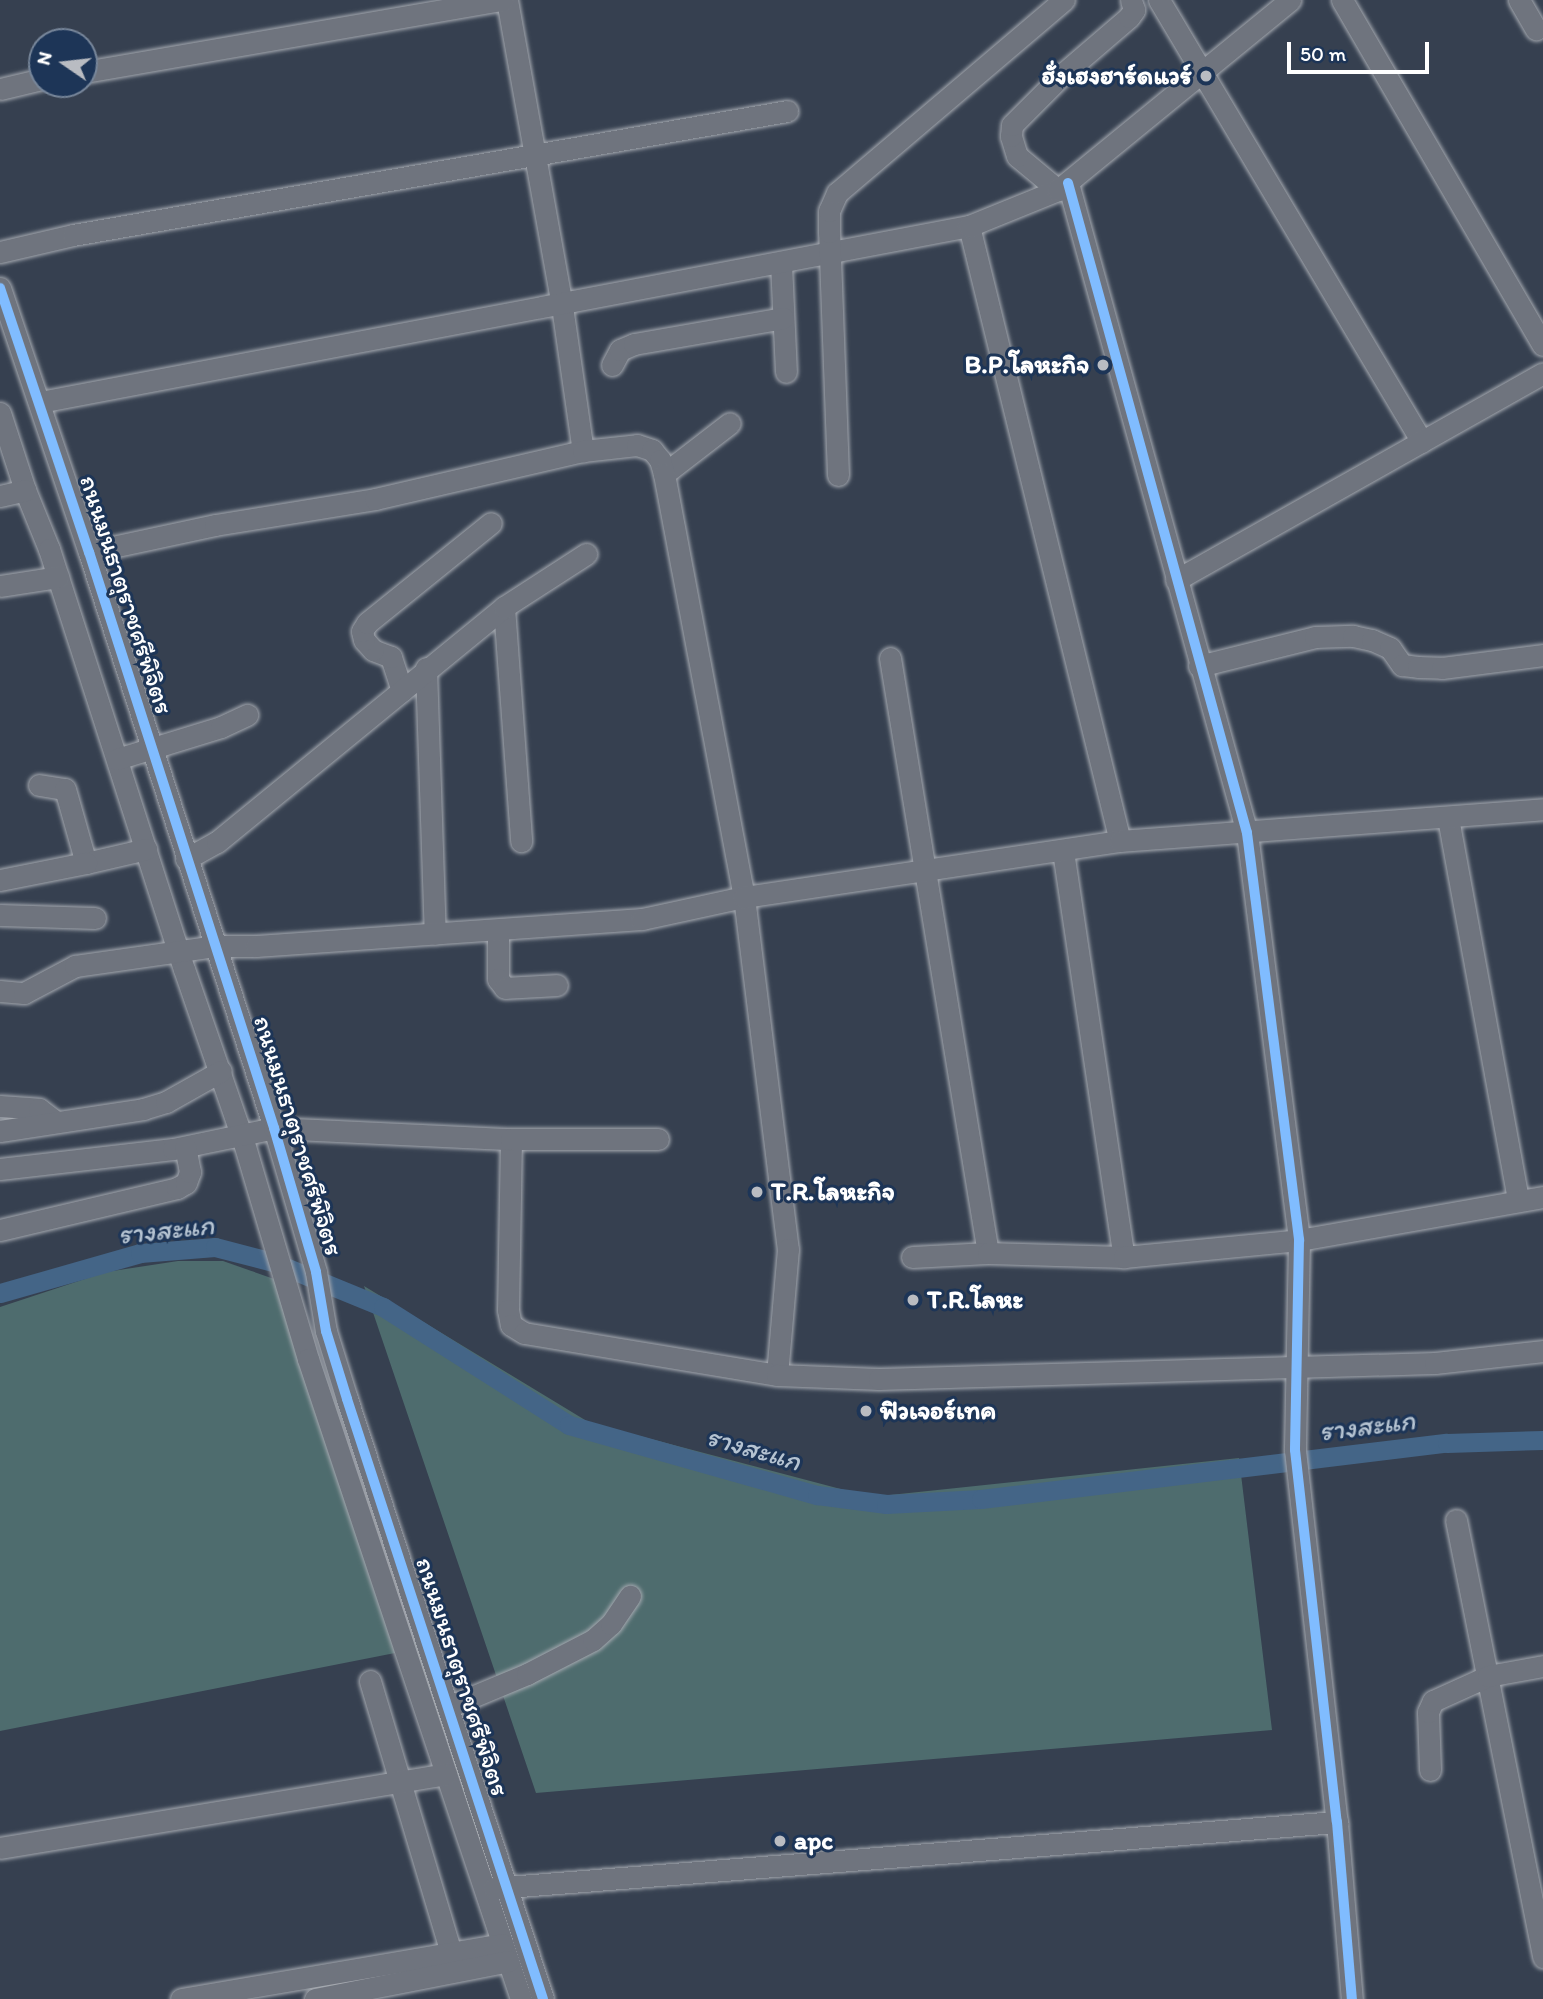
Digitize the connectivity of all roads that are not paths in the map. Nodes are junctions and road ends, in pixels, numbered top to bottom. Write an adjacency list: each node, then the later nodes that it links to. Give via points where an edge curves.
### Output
1 (505, 0): 9 (street); 14 (street)
2 (1064, 0): 18 (street, via 837,193 829,211)
3 (1131, 0): 15 (street, via 1134,10 1129,17 1064,72 1012,125 1010,136 1017,156)
4 (1158, 0): 10 (street)
5 (1290, 0): 10 (street)
6 (1342, 0): 23 (street)
7 (1519, 0): 8 (street)
8 (1536, 29)
9 (98, 70)
10 (1203, 74): 15 (street); 30 (street)
11 (28, 82): 12 (street)
12 (0, 89)
13 (787, 111): 14 (street)
14 (537, 156): 17 (street, via 73,234); 21 (street)
15 (1063, 186): 16 (street); 40 (street)
16 (970, 226): 18 (street); 56 (street)
17 (0, 252)
18 (831, 253): 19 (street); 33 (street)
19 (781, 263): 21 (street); 22 (street)
20 (0, 288): 27 (street, ถนนมนธาตุราชศรีพิจิตร)
21 (562, 306): 27 (street); 31 (street)
22 (783, 318): 24 (street, via 634,344 620,350); 25 (street)
23 (1543, 345)
24 (612, 365)
25 (786, 372)
26 (1543, 373): 30 (street)
27 (40, 402): 37 (street, ถนนมนธาตุราชศรีพิจิตร)
28 (0, 413): 34 (street, ถนนมนธาตุราชศรีพิจิตร)
29 (730, 423): 32 (street)
30 (1422, 442): 40 (street)
31 (583, 451): 32 (street, via 637,445 652,450); 37 (street, via 375,499 215,525)
32 (664, 474): 63 (street)
33 (838, 475)
34 (25, 490): 35 (street); 39 (street, ถนนมนธาตุราชศรีพิจิตร)
35 (0, 496)
36 (491, 523): 47 (street, via 362,631 373,650 391,657)
37 (89, 552): 49 (street, ถนนมนธาตุราชศรีพิจิตร)
38 (586, 554): 42 (street)
39 (58, 577): 41 (street); 50 (street, ถนนมนธาตุราชศรีพิจิตร)
40 (1176, 580): 45 (street)
41 (0, 586)
42 (504, 607): 46 (street); 55 (street)
43 (1543, 655): 45 (street, via 1418,667 1402,665 1390,648 1372,640 1315,637)
44 (890, 658): 61 (street)
45 (1199, 666): 54 (street)
46 (426, 668): 47 (street); 67 (street)
47 (402, 691): 59 (street, via 217,842)
48 (247, 715): 49 (street)
49 (150, 747): 50 (street); 59 (street, ถนนมนธาตุราชศรีพิจิตร)
50 (117, 758): 57 (street, ถนนมนธาตุราชศรีพิจิตร)
51 (39, 785): 60 (street, via 65,789)
52 (1543, 809): 53 (street)
53 (1448, 818): 54 (street); 83 (street)
54 (1247, 833): 56 (street); 86 (street)
55 (521, 841)
56 (1120, 841): 58 (street)
57 (146, 849): 60 (street); 69 (street, ถนนมนธาตุราชศรีพิจิตร)
58 (1063, 851): 61 (street); 90 (street)
59 (186, 859): 68 (street, ถนนมนธาตุราชศรีพิจิตร)
60 (86, 863): 62 (street)
61 (925, 869): 63 (street); 88 (street)
62 (0, 880)
63 (744, 897): 66 (street, via 642,919); 95 (street, via 788,1249)
64 (0, 915): 65 (street)
65 (95, 918)
66 (498, 931): 67 (street); 70 (street, via 498,979 505,988)
67 (435, 933): 68 (street)
68 (215, 946): 69 (street); 75 (street, ถนนมนธาตุราชศรีพิจิตร)
69 (178, 951): 71 (street, via 75,966 24,993); 72 (street, ถนนมนธาตุราชศรีพิจิตร)
70 (557, 985)
71 (0, 991)
72 (221, 1071): 74 (street, via 143,1110); 77 (street, ถนนมนธาตุราชศรีพิจิตร)
73 (0, 1106): 74 (street, via 38,1110)
74 (56, 1122): 76 (street)
75 (274, 1128): 77 (street); 78 (street); 85 (street, ถนนมนธาตุราชศรีพิจิตร)
76 (0, 1132)
77 (242, 1136): 80 (street); 87 (street, ถนนมนธาตุราชศรีพิจิตร)
78 (510, 1139): 79 (street); 95 (street, via 511,1325 524,1333)
79 (658, 1139)
80 (185, 1147): 81 (street); 84 (street, via 190,1172 186,1183 177,1188)
81 (0, 1169)
82 (1543, 1197): 83 (street)
83 (1518, 1200): 86 (street)
84 (0, 1230)
85 (303, 1231): 87 (street); 91 (street, ถนนมนธาตุราชศรีพิจิตร)
86 (1300, 1240): 90 (street); 94 (street)
87 (276, 1252): 93 (street, ถนนมนธาตุราชศรีพิจิตร)
88 (988, 1253): 89 (street); 90 (street)
89 (912, 1256)
90 (1124, 1257)
91 (329, 1341): 93 (street); 101 (street, ถนนมนธาตุราชศรีพิจิตร)
92 (1543, 1351): 94 (street, via 1435,1363)
93 (309, 1359): 103 (street, ถนนมนธาตุราชศรีพิจิตร)
94 (1299, 1367): 95 (street, via 879,1379); 105 (street, via 1295,1450 1299,1498)
95 (777, 1375)
96 (1456, 1520): 99 (street)
97 (630, 1596): 101 (street, via 593,1640)
98 (1543, 1666): 99 (street)
99 (1488, 1676): 102 (street, via 1433,1701 1428,1712); 111 (street)
100 (370, 1681): 104 (street)
101 (448, 1707): 107 (street, ถนนมนธาตุราชศรีพิจิตร)
102 (1430, 1770)
103 (446, 1774): 104 (street); 108 (street, ถนนมนธาตุราชศรีพิจิตร)
104 (401, 1781): 106 (street); 110 (street)
105 (1337, 1822): 107 (street); 116 (street)
106 (0, 1848)
107 (508, 1886): 108 (street); 115 (street, ถนนมนธาตุราชศรีพิจิตร)
108 (485, 1889): 109 (street, ถนนมนธาตุราชศรีพิจิตร)
109 (505, 1952): 110 (street); 113 (street); 114 (street, ถนนมนธาตุราชศรีพิจิตร)
110 (451, 1953): 112 (street)
111 (1543, 1957)
112 (181, 1999)
113 (315, 1999)
114 (521, 1999)
115 (543, 1999)
116 (1352, 1999)

